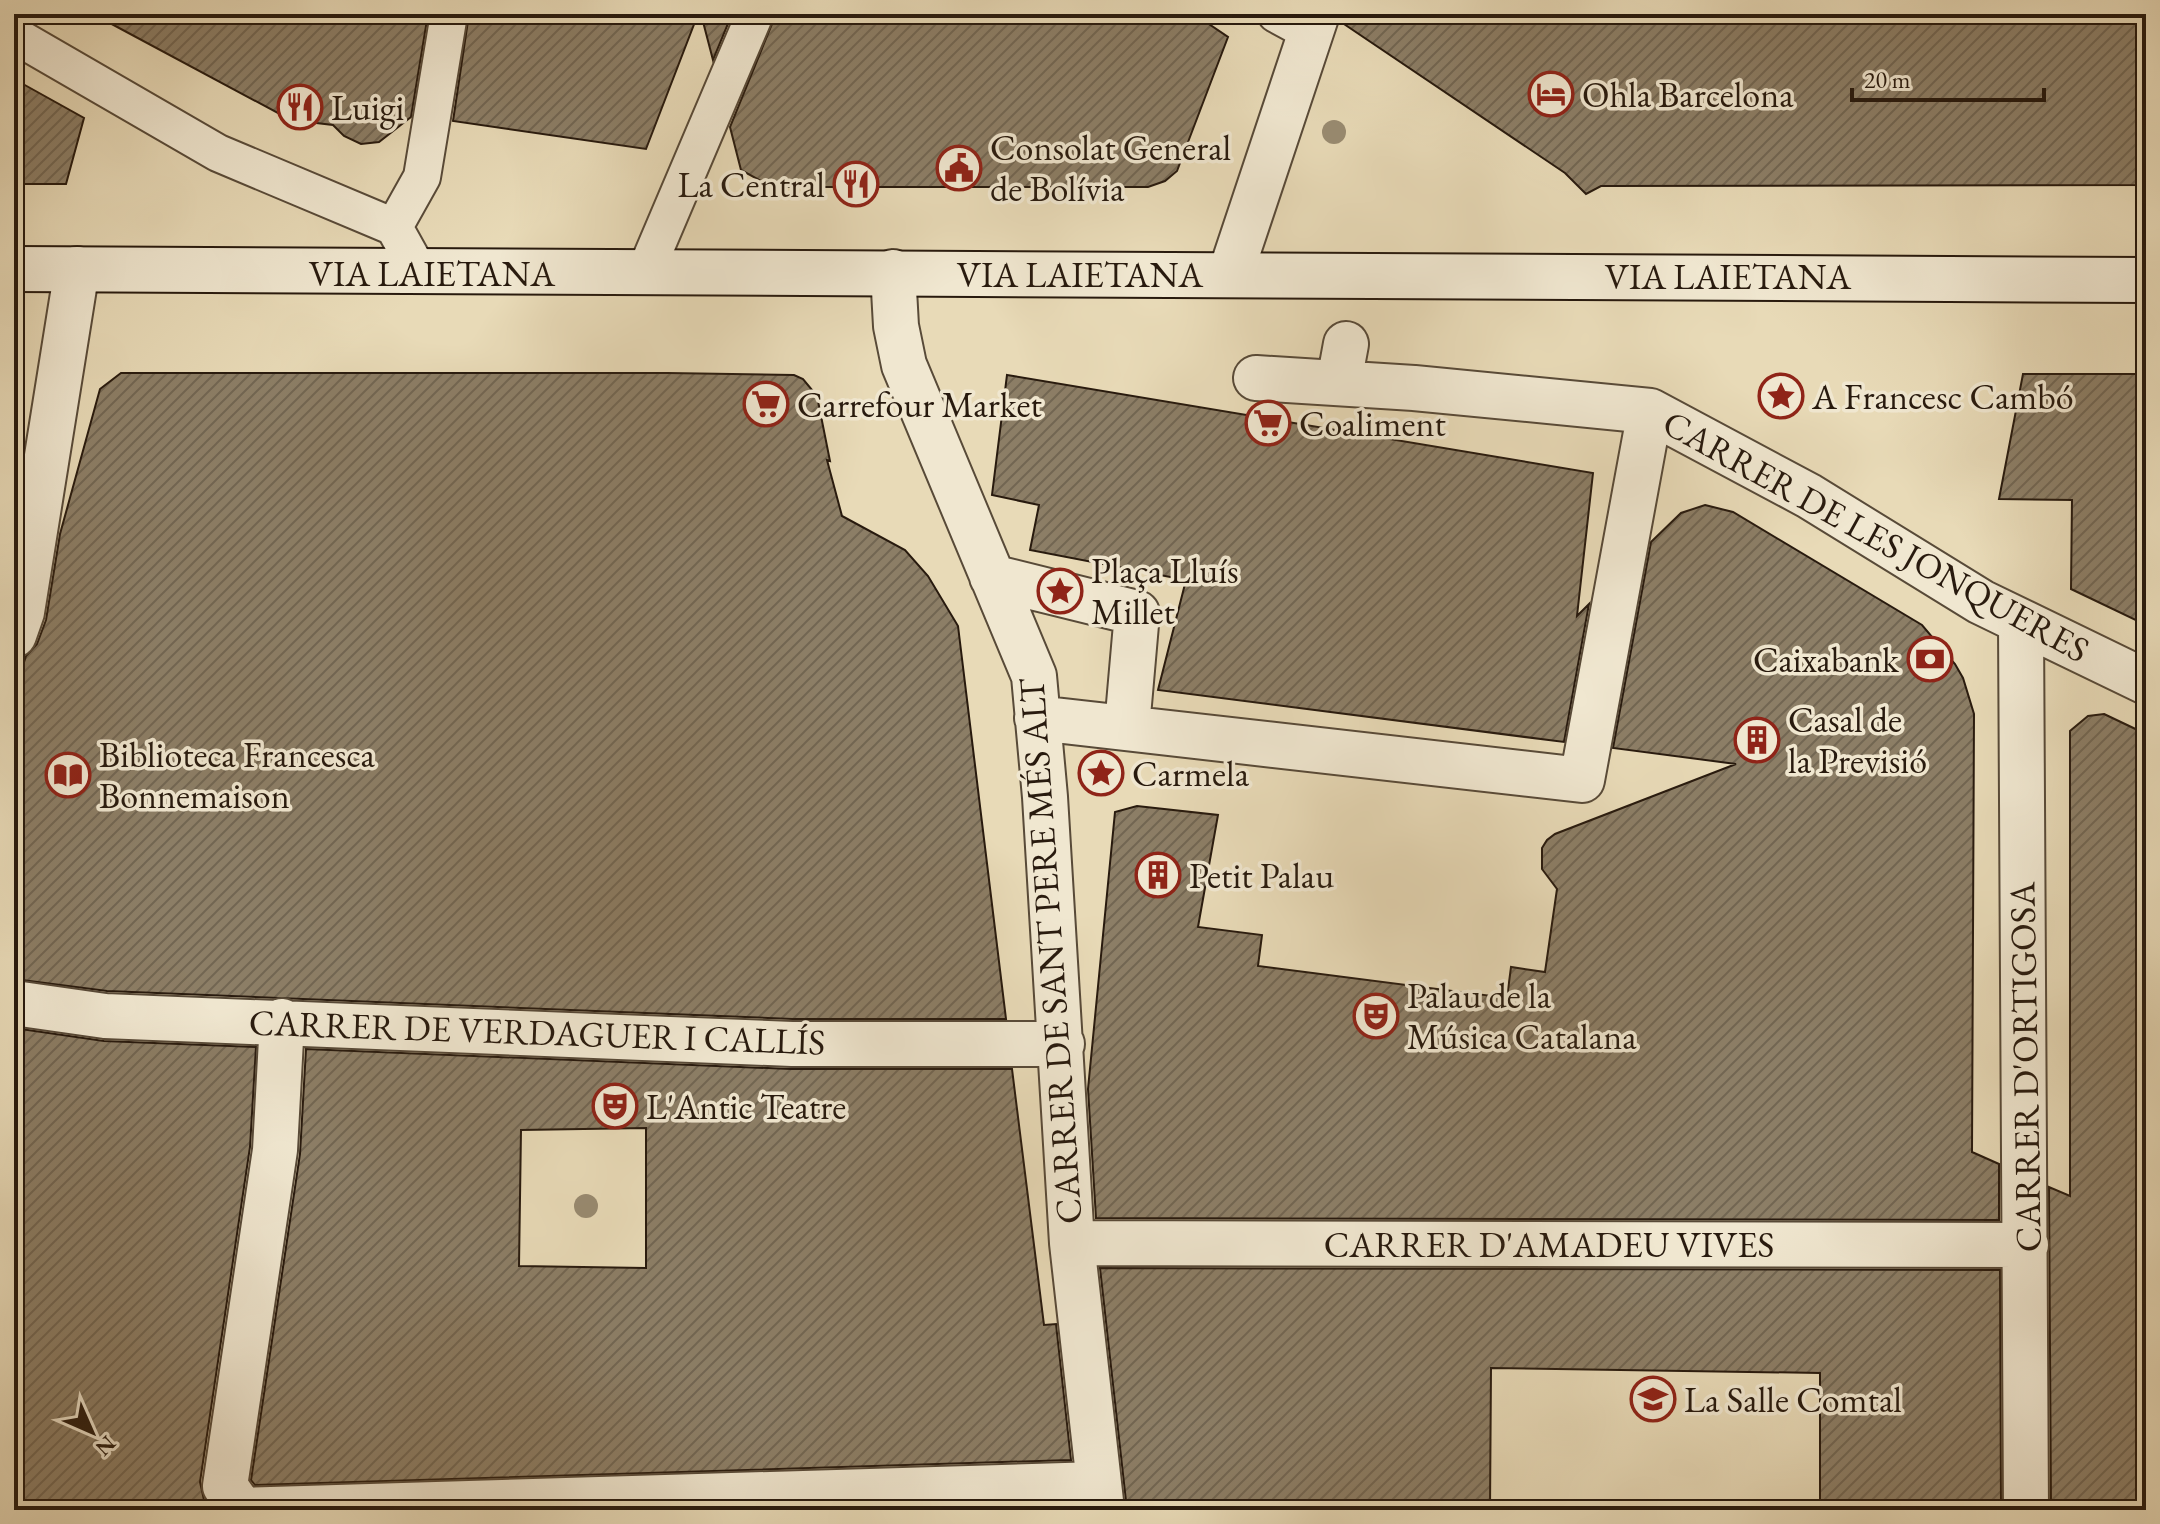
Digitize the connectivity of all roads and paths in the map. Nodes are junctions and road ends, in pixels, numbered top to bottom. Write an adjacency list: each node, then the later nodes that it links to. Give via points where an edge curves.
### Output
1 (449, 14): 5 (lane, via 422,177)
2 (755, 14): 10 (lane)
3 (1301, 20): 11 (street)
4 (14, 35): 5 (lane, via 218,153)
5 (394, 227): 8 (lane)
6 (14, 269): 7 (street, VIA LAIETANA)
7 (77, 269): 8 (street, VIA LAIETANA); 17 (street)
8 (419, 272): 10 (street, VIA LAIETANA)
9 (893, 272): 10 (street, VIA LAIETANA); 11 (street, VIA LAIETANA); 15 (street, CARRER DE SANT PERE MÉS ALT, via 904,365)
10 (644, 275)
11 (1230, 275): 12 (street, VIA LAIETANA)
12 (2146, 280)
13 (1256, 378): 14 (street, via 1343,363)
14 (1650, 411): 16 (street, CARRER DE LES JONQUERES, via 1774,476); 20 (street, via 1582,780)
15 (992, 577): 19 (street, CARRER DE SANT PERE MÉS ALT, via 1034,676); 20 (street, via 1137,613)
16 (2021, 624): 18 (street, CARRER DE LES JONQUERES); 25 (street, CARRER D'ORTIGOSA)
17 (14, 635)
18 (2146, 682)
19 (1037, 718): 20 (street); 23 (street, CARRER DE SANT PERE MÉS ALT)
20 (1127, 727)
21 (14, 1003): 22 (street, CARRER DE VERDAGUER I CALLÍS, via 105,1016)
22 (282, 1021): 23 (street, CARRER DE VERDAGUER I CALLÍS, via 792,1044); 27 (street, via 275,1150 225,1486)
23 (1062, 1044): 24 (street, CARRER DE SANT PERE MÉS ALT)
24 (1072, 1243): 25 (street, CARRER D'AMADEU VIVES); 26 (street, CARRER DE SANT PERE MÉS ALT)
25 (2026, 1245): 28 (street, CARRER D'ORTIGOSA)
26 (1100, 1497): 27 (street)
27 (240, 1510)
28 (2026, 1510)

